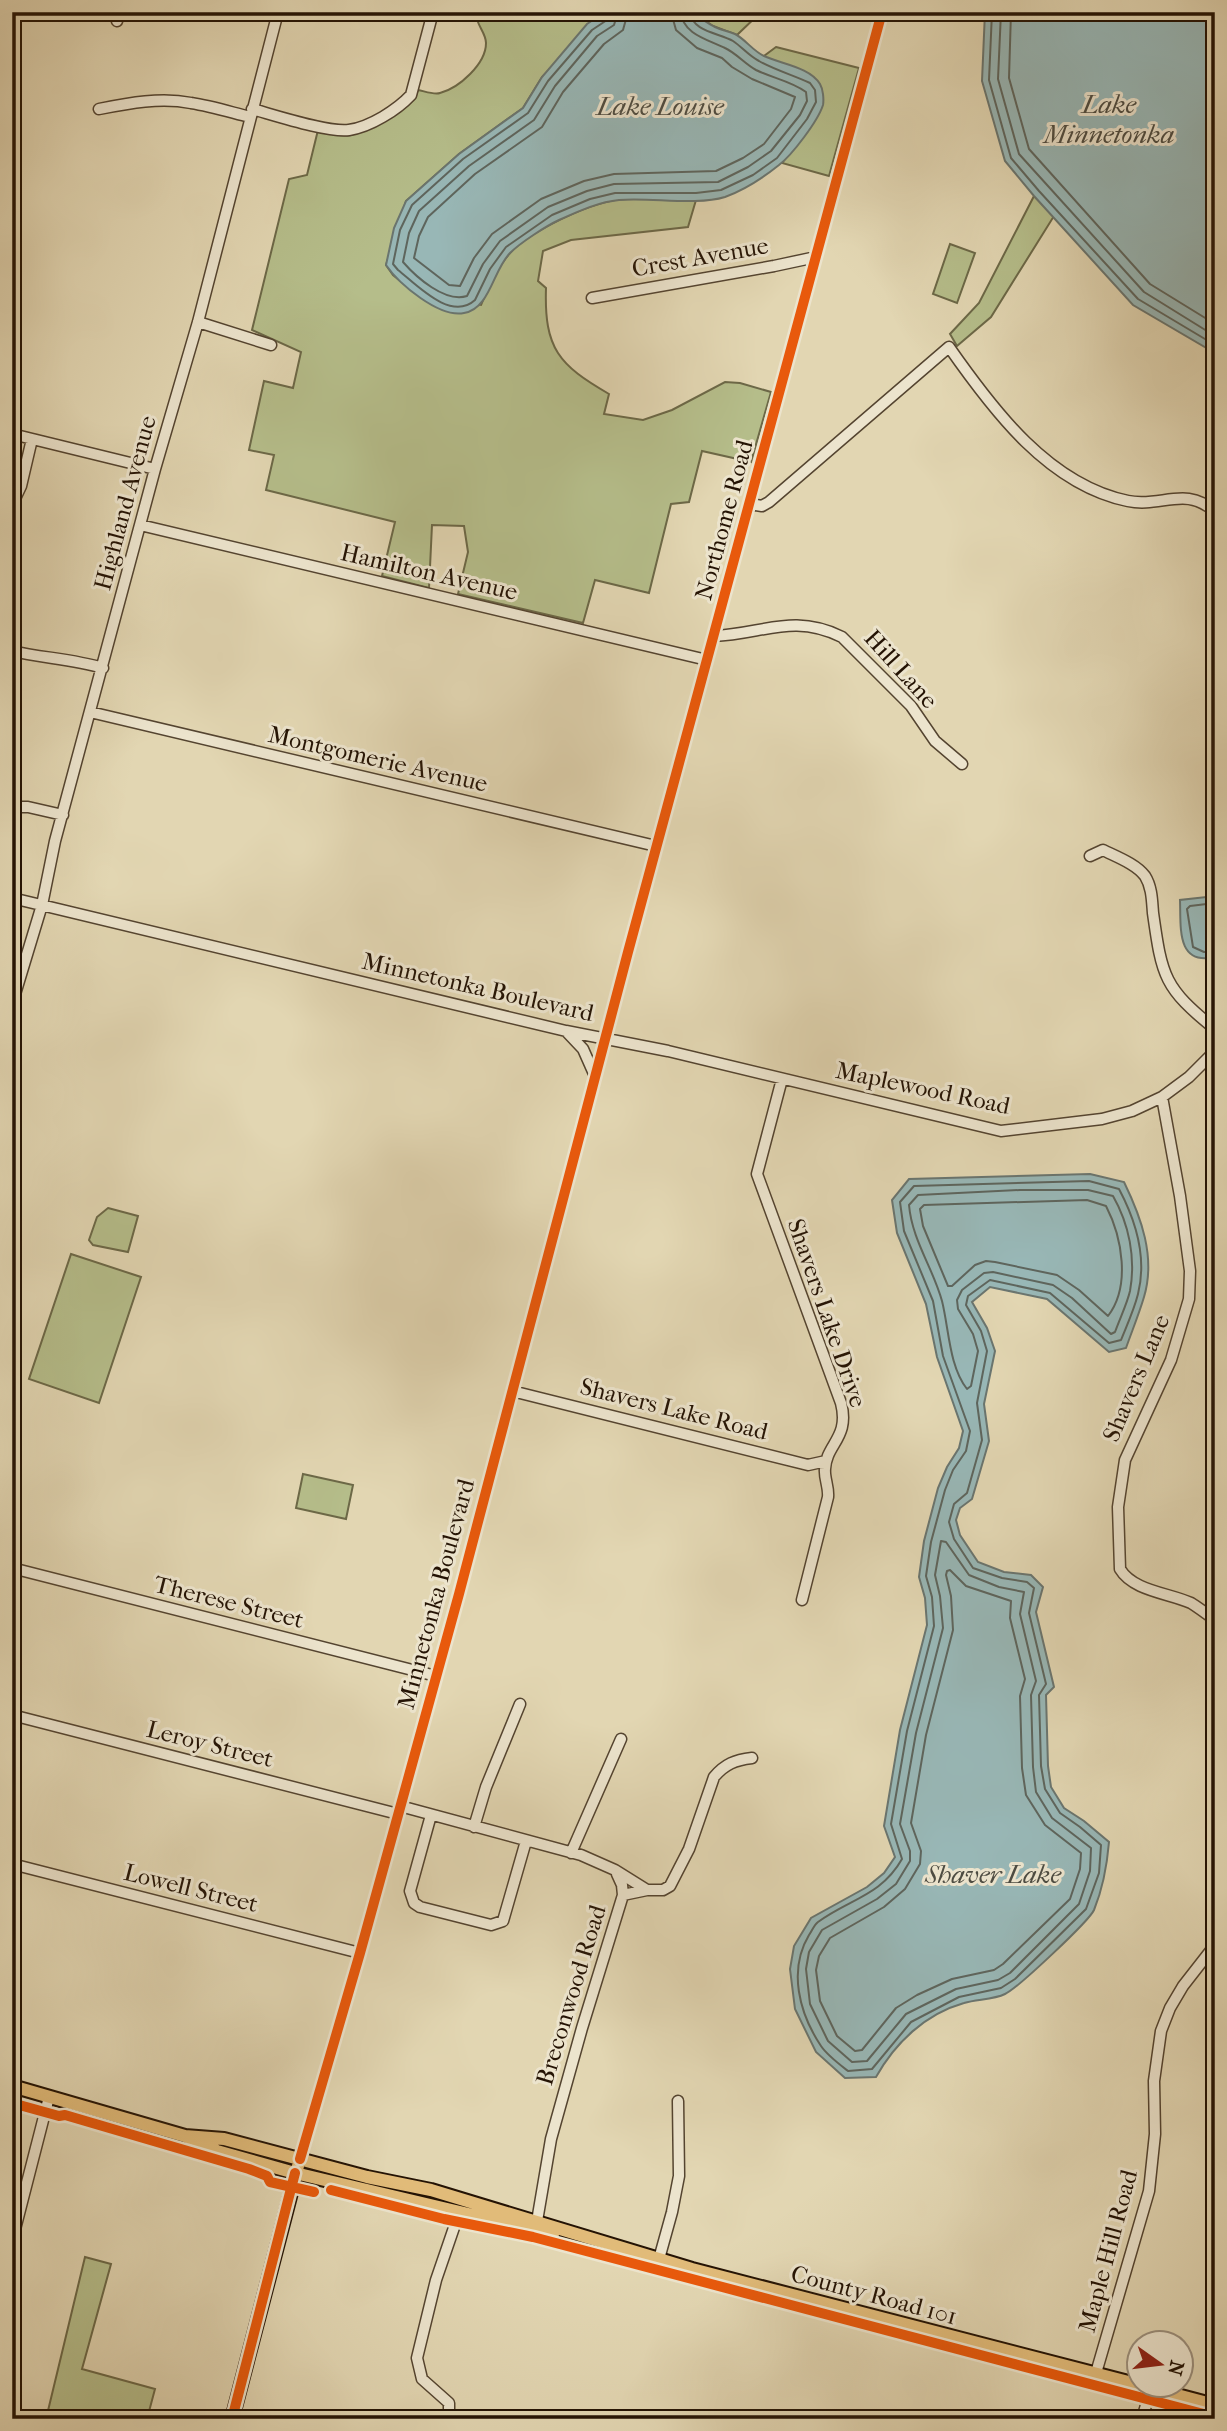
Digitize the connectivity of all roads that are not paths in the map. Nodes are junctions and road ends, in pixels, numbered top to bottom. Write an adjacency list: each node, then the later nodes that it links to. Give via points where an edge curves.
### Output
1 (278, 12): 5 (street, Highland Avenue)
2 (433, 12): 5 (street, via 411,95 375,120 348,130)
3 (883, 12): 6 (street, Northome Road)
4 (99, 109): 5 (street, via 165,101)
5 (251, 113): 8 (street, Highland Avenue)
6 (816, 257): 7 (street, Crest Avenue); 13 (street, Northome Road)
7 (592, 298)
8 (198, 323): 9 (street); 12 (street, Highland Avenue)
9 (271, 345)
10 (12, 434): 11 (street)
11 (32, 439): 12 (street); 14 (street)
12 (155, 469): 16 (street, Highland Avenue)
13 (750, 504): 15 (street, via 769,502 949,347 1022,438 1076,480 1096,492 1131,502 1185,498 1205,503); 17 (street, Northome Road)
14 (12, 505)
15 (1215, 512)
16 (140, 525): 19 (street, Hamilton Avenue); 20 (street, Highland Avenue)
17 (714, 636): 19 (street, Northome Road); 22 (street, Hill Lane, via 789,624 827,629 842,636 911,706 935,741)
18 (12, 651): 20 (street)
19 (707, 660): 25 (street, Northome Road)
20 (103, 668): 21 (street, Highland Avenue)
21 (90, 712): 24 (street, Highland Avenue); 25 (street, Montgomerie Avenue)
22 (962, 764)
23 (12, 807): 24 (street)
24 (63, 815): 28 (street, Highland Avenue)
25 (656, 846): 32 (street, Northome Road)
26 (1090, 856): 30 (street, via 1103,850 1143,874 1150,889 1166,977 1182,1001)
27 (12, 898): 28 (street, Minnetonka Boulevard)
28 (41, 905): 29 (street, Highland Avenue); 31 (street, Minnetonka Boulevard)
29 (12, 1004)
30 (1215, 1029)
31 (566, 1031): 32 (street, Minnetonka Boulevard); 34 (street, via 583,1049)
32 (606, 1039): 34 (street, Minnetonka Boulevard); 35 (street, Maplewood Road)
33 (1215, 1051): 36 (street, Maplewood Road)
34 (595, 1076): 37 (street, Minnetonka Boulevard)
35 (782, 1079): 36 (street, Maplewood Road, via 1001,1131 1102,1119); 38 (street, Shavers Lake Drive, via 757,1174 843,1411 842,1429)
36 (1162, 1097): 41 (street, Shavers Lane, via 1182,1209 1189,1299 1171,1360 1125,1460 1118,1507 1120,1569 1125,1577 1192,1604)
37 (512, 1391): 38 (street, Shavers Lake Road, via 808,1465); 42 (street, Minnetonka Boulevard)
38 (826, 1461): 40 (street, via 828,1497)
39 (12, 1568): 42 (street, Therese Street)
40 (802, 1600)
41 (1215, 1620)
42 (436, 1676): 47 (street, Minnetonka Boulevard)
43 (520, 1704): 49 (street)
44 (12, 1716): 47 (street, Leroy Street)
45 (621, 1739): 51 (street)
46 (752, 1758): 54 (street, via 721,1768 670,1886)
47 (399, 1810): 48 (street); 57 (street, Minnetonka Boulevard)
48 (431, 1815): 49 (street); 50 (street, via 410,1891 420,1907 491,1925 503,1921)
49 (474, 1827): 50 (street)
50 (526, 1841): 51 (street)
51 (571, 1853): 53 (street)
52 (12, 1864): 57 (street, Lowell Street)
53 (615, 1870): 54 (street); 55 (street, Breconwood Road)
54 (647, 1890): 55 (street)
55 (623, 1895): 65 (street, Breconwood Road, via 551,2138)
56 (1215, 1945): 68 (street, Maple Hill Road, via 1183,1986 1161,2031 1149,2191)
57 (360, 1953): 62 (street, Minnetonka Boulevard)
58 (12, 2086): 59 (main road, County Road 101)
59 (49, 2097): 61 (main road, County Road 101); 66 (street)
60 (678, 2101): 67 (street, via 679,2175)
61 (185, 2136): 62 (main road, County Road 101, via 224,2138); 63 (main road, County Road 101, via 217,2151)
62 (300, 2159): 63 (main road, Minnetonka Boulevard); 65 (main road, County Road 101, via 431,2190)
63 (295, 2173): 64 (main road, County Road 101); 73 (main road, Minnetonka Boulevard)
64 (459, 2213): 65 (main road, County Road 101); 74 (street, via 417,2358 422,2379 449,2403)
65 (536, 2227): 67 (main road, County Road 101)
66 (12, 2241)
67 (659, 2259): 68 (main road, County Road 101)
68 (1096, 2373): 69 (main road, County Road 101)
69 (1126, 2381)
70 (1196, 2399): 72 (main road, County Road 101)
71 (1143, 2400): 75 (street)
72 (1215, 2404)
73 (232, 2419)
74 (449, 2419)
75 (1142, 2419)

